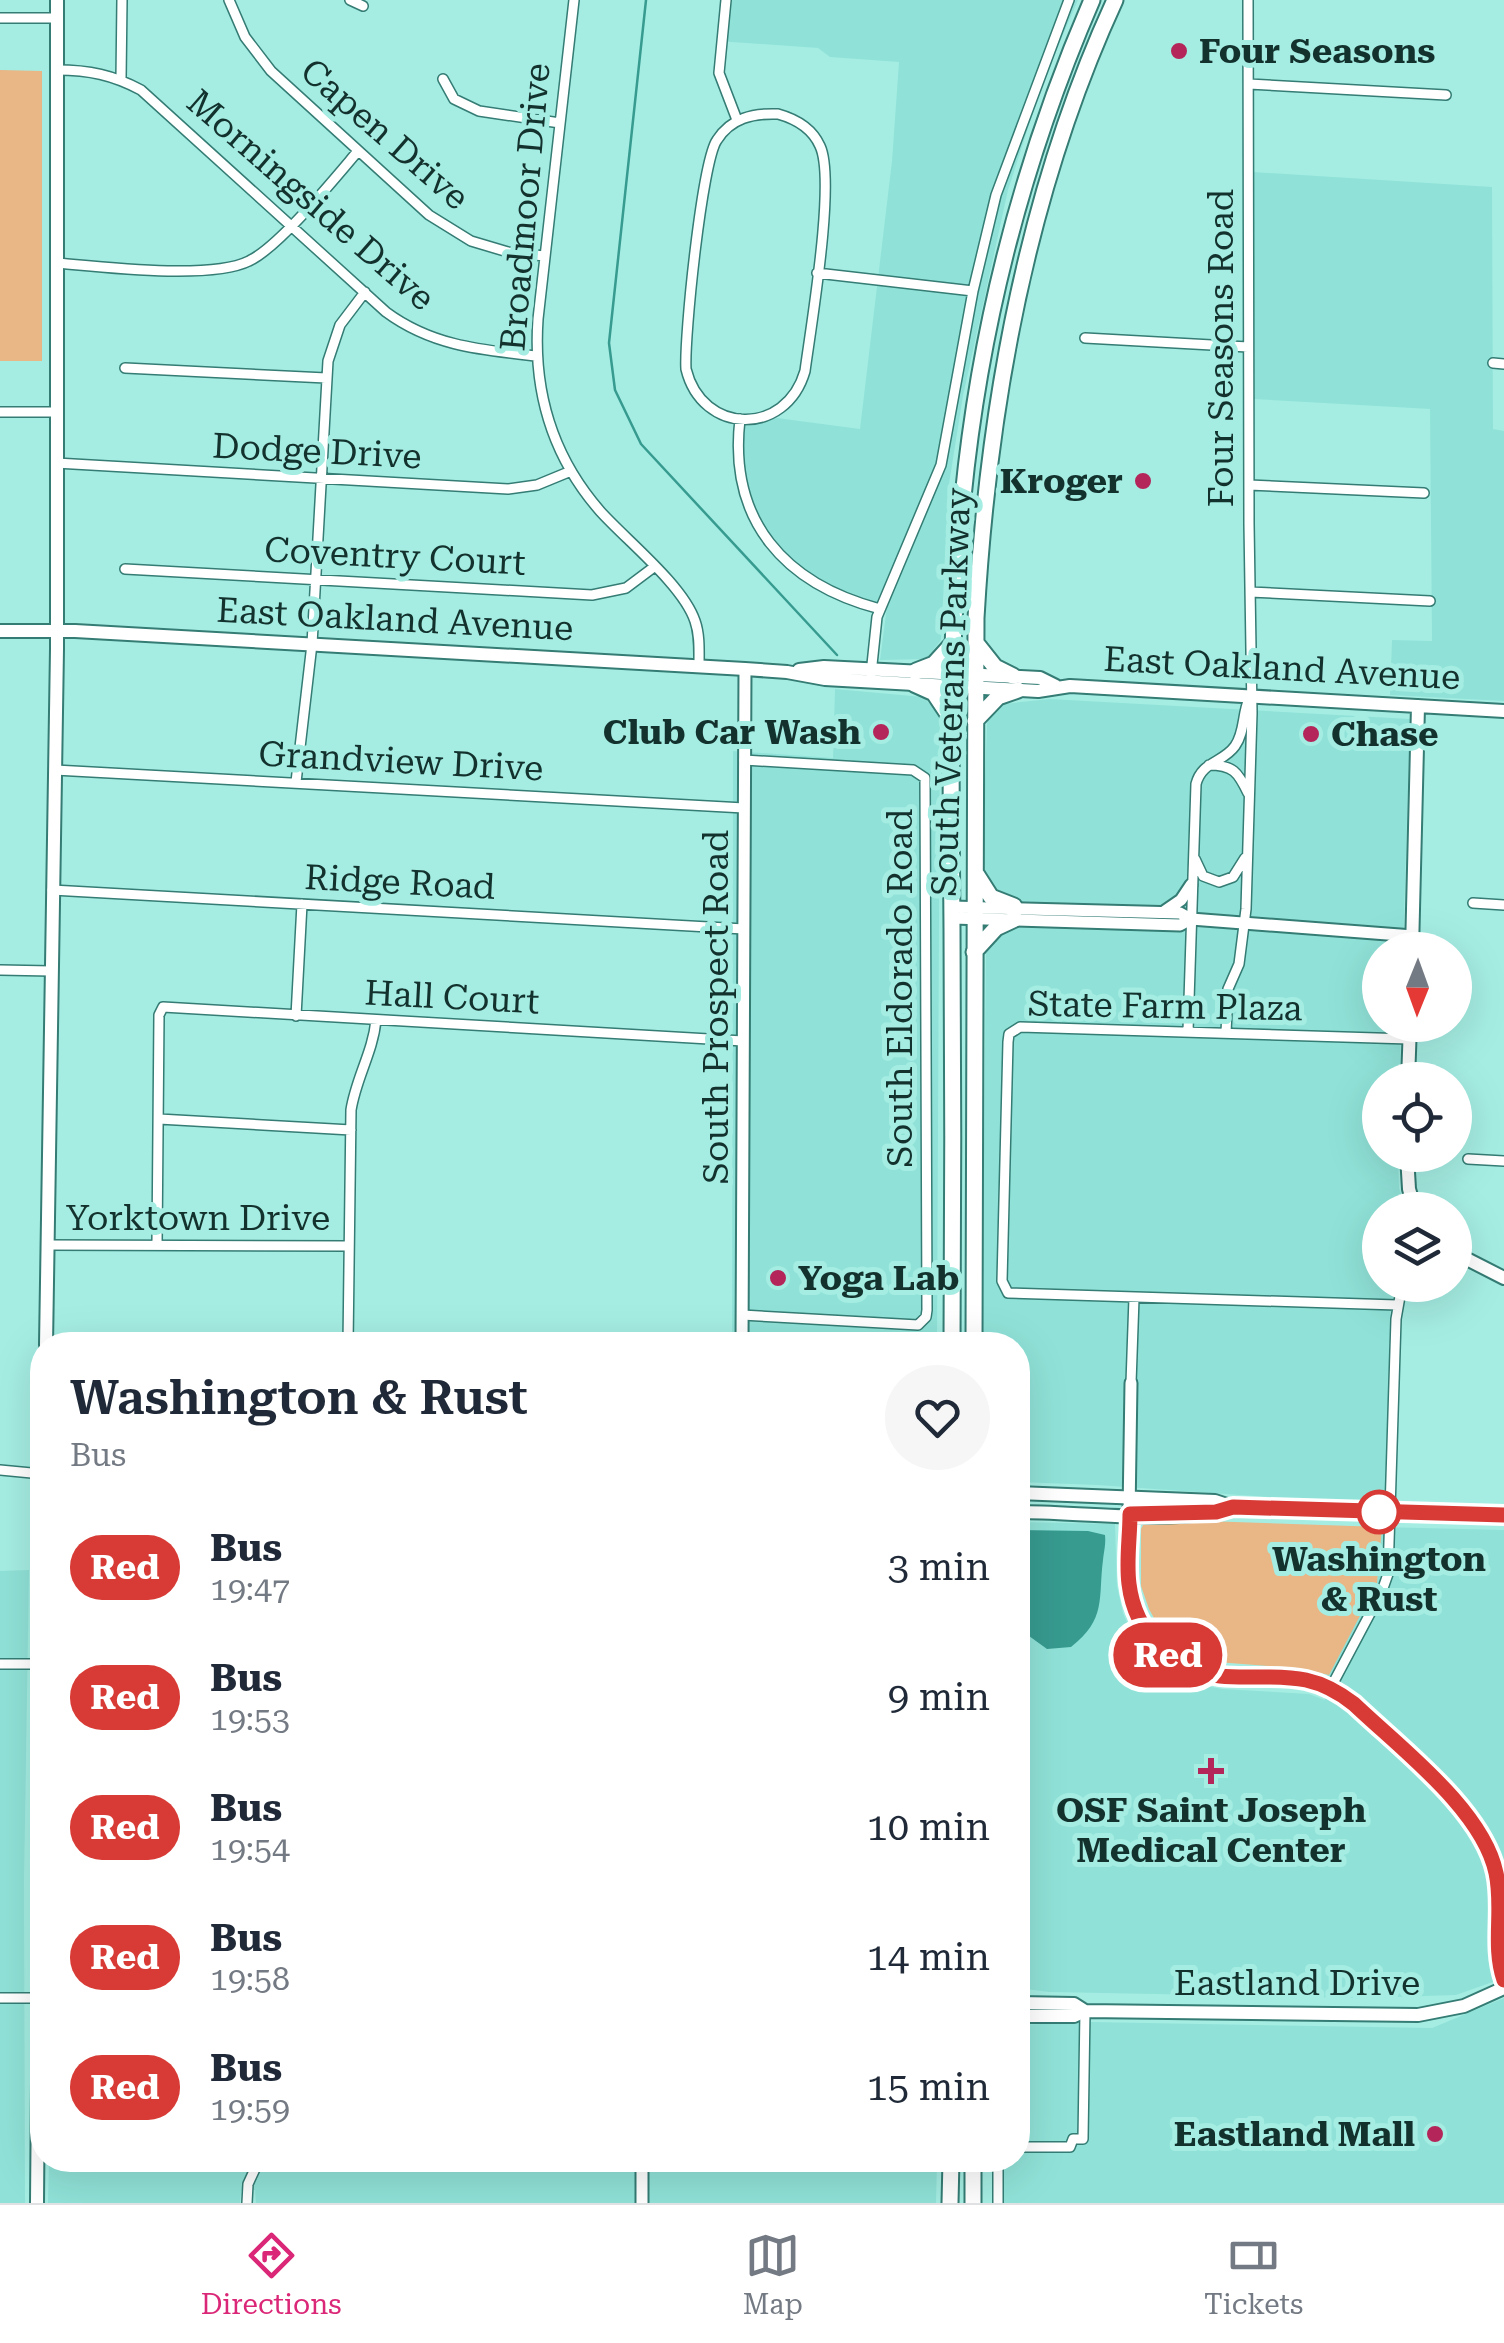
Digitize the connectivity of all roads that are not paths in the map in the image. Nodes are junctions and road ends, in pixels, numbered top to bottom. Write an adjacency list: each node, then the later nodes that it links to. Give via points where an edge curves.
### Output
1 (57, 0): 13 (main road)
2 (122, 0): 15 (street)
3 (230, 0): 21 (street, Capen Drive, via 245,37 270,71)
4 (350, 0): 11 (street)
5 (574, 0): 20 (street, Broadmoor Drive)
6 (726, 0): 19 (street, via 719,73)
7 (1069, 0): 27 (street, via 996,195)
8 (1092, 0): 49 (highway, South Veterans Parkway, via 1041,134 997,292 965,477)
9 (1115, 0): 50 (highway, South Veterans Parkway, via 1068,119 1021,281 988,460)
10 (1248, 0): 17 (street, Four Seasons Road)
11 (363, 6)
12 (0, 18): 13 (street)
13 (57, 18): 14 (main road)
14 (57, 70): 15 (street, Morningside Drive); 24 (main road)
15 (121, 79): 22 (street, Morningside Drive, via 152,99)
16 (443, 80): 20 (street, via 454,100 479,111)
17 (1248, 84): 18 (street); 29 (street, Four Seasons Road)
18 (1446, 95)
19 (737, 120): 25 (street, via 789,118 820,146 827,175); 35 (street, via 720,134 707,162 686,362 701,400)
20 (560, 123): 23 (street, Broadmoor Drive)
21 (358, 151): 22 (street); 23 (street, Capen Drive, via 455,233 492,248)
22 (290, 224): 24 (street, via 266,251 223,270); 26 (street, Morningside Drive)
23 (544, 256): 30 (street, Broadmoor Drive)
24 (56, 263): 34 (main road)
25 (817, 274): 27 (street); 35 (street, via 798,391 772,414)
26 (365, 292): 30 (street, Morningside Drive, via 399,322 437,340); 32 (street, via 336,333)
27 (972, 292): 46 (street, via 941,464)
28 (1085, 338): 29 (street)
29 (1248, 347): 39 (street, Four Seasons Road)
30 (536, 356): 37 (street, Broadmoor Drive, via 547,418)
31 (125, 368): 32 (street)
32 (326, 378): 38 (street)
33 (0, 412): 34 (street)
34 (56, 412): 36 (main road)
35 (740, 419): 46 (street, via 742,485 768,541 817,586)
36 (56, 463): 38 (street, Dodge Drive); 47 (main road)
37 (571, 471): 38 (street, Dodge Drive, via 508,489); 41 (street, Broadmoor Drive)
38 (321, 479): 43 (street)
39 (1249, 485): 40 (street); 44 (street, Four Seasons Road)
40 (1424, 493)
41 (654, 567): 43 (street, Coventry Court, via 626,588 604,594); 52 (street, Broadmoor Drive, via 693,614)
42 (124, 569): 43 (street, Coventry Court)
43 (316, 580): 51 (street)
44 (1250, 592): 45 (street); 59 (street, Four Seasons Road)
45 (1430, 601)
46 (880, 609): 54 (street)
47 (57, 630): 48 (main road, East Oakland Avenue); 51 (main road, East Oakland Avenue); 68 (main road)
48 (0, 631)
49 (954, 642): 55 (highway); 56 (highway, South Veterans Parkway)
50 (975, 642): 57 (highway, South Veterans Parkway); 58 (highway)
51 (312, 644): 52 (main road, East Oakland Avenue); 69 (street)
52 (699, 666): 53 (main road, East Oakland Avenue)
53 (745, 669): 54 (main road, East Oakland Avenue, via 825,679); 66 (street, South Prospect Road)
54 (871, 676): 55 (main road, East Oakland Avenue)
55 (915, 678): 56 (main road, East Oakland Avenue); 62 (highway)
56 (954, 680): 57 (main road, East Oakland Avenue); 62 (highway, South Veterans Parkway)
57 (975, 681): 58 (main road, East Oakland Avenue); 63 (highway, South Veterans Parkway)
58 (1016, 683): 59 (main road, East Oakland Avenue, via 1040,678 1056,686); 63 (highway)
59 (1250, 697): 60 (main road, East Oakland Avenue); 64 (street, Four Seasons Road); 65 (street, Four Seasons Road)
60 (1418, 706): 61 (main road, East Oakland Avenue); 89 (main road)
61 (1504, 711)
62 (952, 721): 80 (highway, South Veterans Parkway)
63 (975, 721): 74 (highway, South Veterans Parkway)
64 (1234, 748): 65 (street); 67 (street)
65 (1252, 757): 70 (street, Four Seasons Road)
66 (744, 760): 71 (street, South Prospect Road); 112 (street, South Eldorado Road, via 913,770 925,778 927,1310 922,1322 906,1325)
67 (1208, 765): 70 (street, via 1235,769); 72 (street, via 1196,784)
68 (55, 770): 69 (street, Grandview Drive); 76 (main road)
69 (296, 782): 71 (street, Grandview Drive)
70 (1249, 796): 73 (street, Four Seasons Road)
71 (744, 808): 88 (street, South Prospect Road)
72 (1192, 852): 73 (street, via 1203,876 1219,882 1233,877); 75 (street)
73 (1248, 853): 86 (street, Four Seasons Road)
74 (975, 870): 82 (highway, South Veterans Parkway); 83 (highway, via 991,897)
75 (1191, 885): 84 (street); 85 (street)
76 (52, 890): 78 (street, Ridge Road); 93 (main road)
77 (1473, 903): 79 (street)
78 (302, 904): 88 (street, Ridge Road); 94 (street)
79 (1504, 904)
80 (952, 912): 82 (street); 116 (highway, South Veterans Parkway)
81 (1118, 912): 83 (street); 84 (street); 87 (street)
82 (975, 913): 83 (street); 91 (highway, South Veterans Parkway)
83 (1014, 913): 87 (street); 91 (highway)
84 (1161, 913): 85 (street)
85 (1191, 919): 86 (street); 87 (street); 96 (street)
86 (1244, 922): 90 (street); 98 (street, Four Seasons Road, via 1228,989)
87 (1144, 924)
88 (744, 929): 99 (street, South Prospect Road)
89 (1412, 932)
90 (1362, 937)
91 (974, 952): 117 (highway, South Veterans Parkway)
92 (0, 970): 93 (street)
93 (51, 971): 104 (main road)
94 (296, 1016): 95 (street, Hall Court); 100 (street, Hall Court, via 170,1005 160,1010)
95 (376, 1020): 99 (street, Hall Court); 101 (street)
96 (1188, 1031): 98 (street, State Farm Plaza); 109 (street, State Farm Plaza, via 1020,1026 1009,1034 1004,1290)
97 (1362, 1032): 98 (street, State Farm Plaza)
98 (1226, 1033)
99 (742, 1041): 112 (street, South Prospect Road)
100 (159, 1119): 101 (street); 105 (street)
101 (350, 1130): 106 (street)
102 (1472, 1160): 103 (street)
103 (1504, 1161)
104 (47, 1245): 105 (street, Yorktown Drive); 113 (main road)
105 (158, 1245): 106 (street, Yorktown Drive)
106 (348, 1246): 114 (street)
107 (1472, 1262): 108 (main road)
108 (1504, 1278)
109 (1134, 1298): 111 (street, State Farm Plaza); 118 (street)
110 (1398, 1302): 111 (street)
111 (1397, 1305): 125 (street)
112 (742, 1315): 115 (street, South Prospect Road)
113 (46, 1332)
114 (348, 1332)
115 (742, 1332)
116 (952, 1332)
117 (974, 1332)
118 (1132, 1383): 122 (street)
119 (0, 1470): 120 (street)
120 (30, 1473)
121 (1030, 1493): 122 (main road)
122 (1129, 1496): 123 (main road); 126 (street)
123 (1233, 1507): 125 (main road); 126 (main road)
124 (1030, 1512): 126 (main road)
125 (1390, 1512): 127 (main road); 130 (street, via 1382,1591)
126 (1130, 1514): 130 (street, via 1131,1595 1160,1649 1200,1672 1296,1678)
127 (1504, 1515)
128 (0, 1664): 129 (street)
129 (30, 1664)
130 (1330, 1689): 131 (street, via 1354,1704 1477,1826 1496,1873)
131 (1504, 1984): 135 (main road, Eastland Drive, via 1464,2006 1428,2014)
132 (0, 1998): 133 (street)
133 (30, 1998)
134 (1030, 2003): 135 (main road, Eastland Drive)
135 (1084, 2010): 136 (main road, Eastland Drive); 137 (street, via 1083,2139 1072,2139 1070,2147)
136 (1030, 2016)
137 (1030, 2147)
138 (38, 2172): 144 (main road)
139 (254, 2172): 145 (street)
140 (642, 2172): 146 (street)
141 (951, 2172): 147 (highway)
142 (973, 2172): 148 (highway)
143 (998, 2172): 149 (street)
144 (36, 2203)
145 (246, 2203)
146 (642, 2203)
147 (950, 2203)
148 (973, 2203)
149 (998, 2203)

